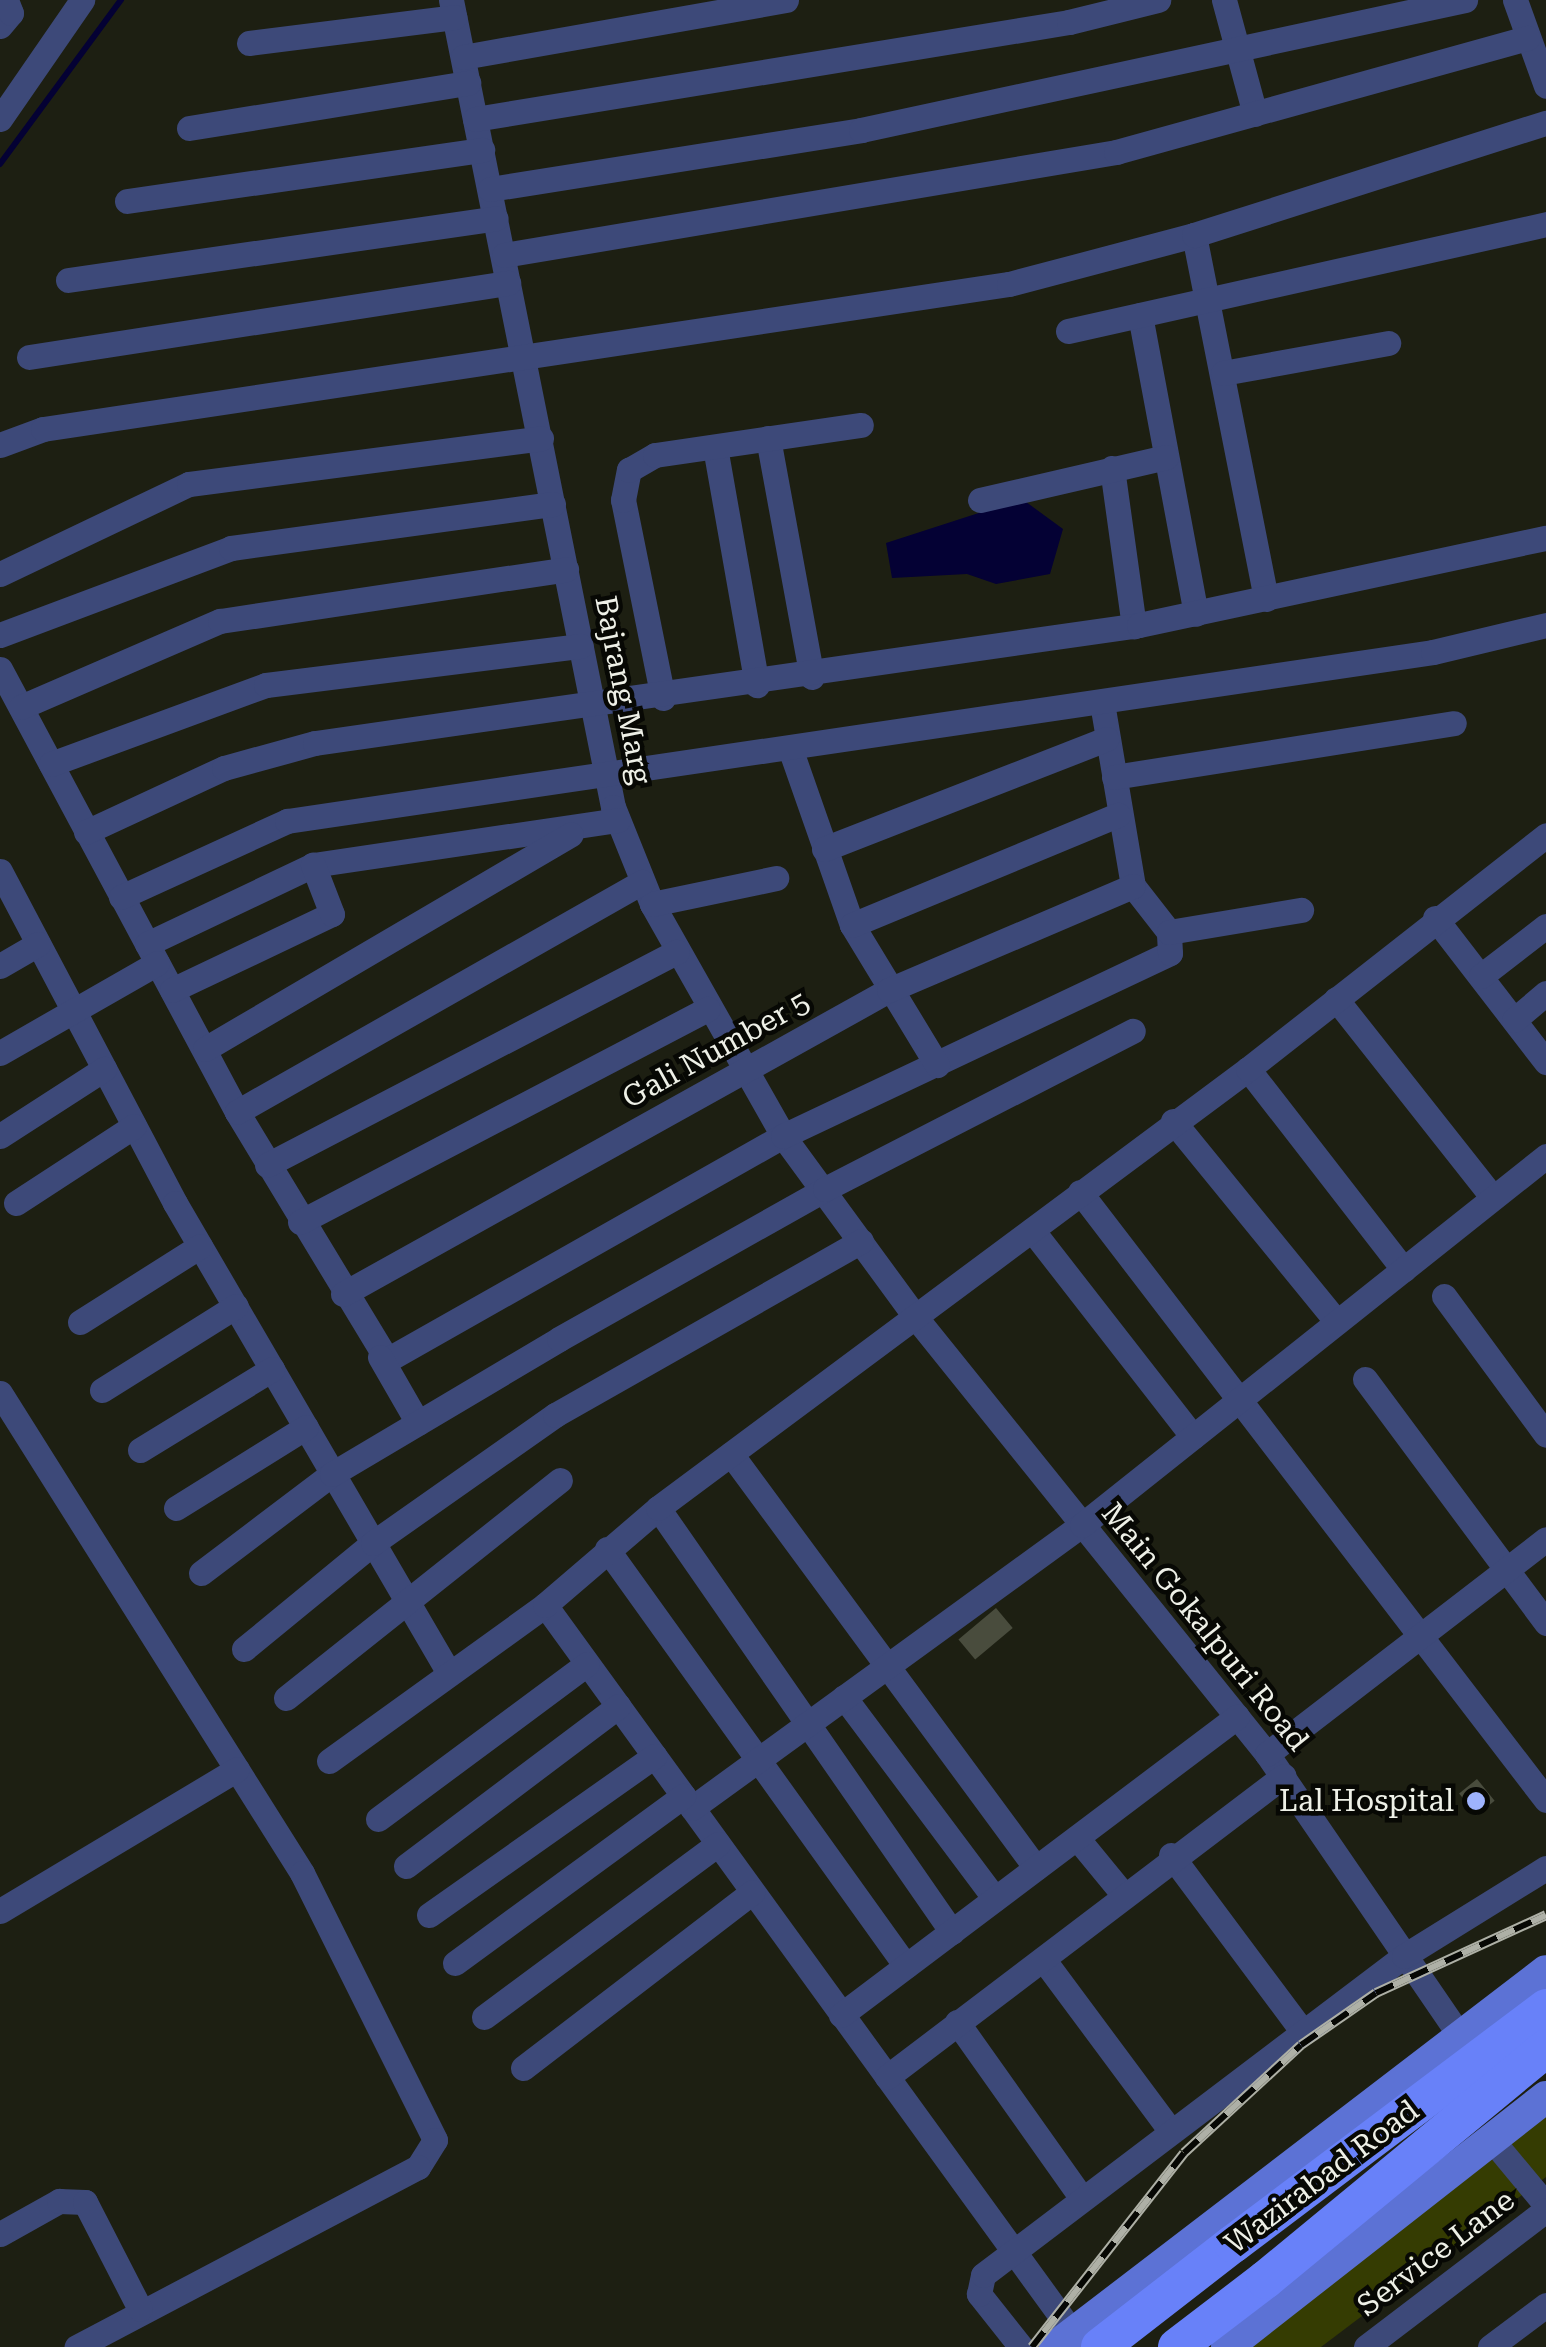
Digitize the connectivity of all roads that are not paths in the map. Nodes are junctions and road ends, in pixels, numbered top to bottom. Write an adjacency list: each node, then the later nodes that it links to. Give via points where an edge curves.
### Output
1 (6, 0): 9 (street, via 11,12)
2 (82, 0): 16 (street)
3 (786, 0): 13 (street)
4 (1158, 0): 18 (street, via 1070,22)
5 (1224, 0): 12 (street)
6 (1465, 0): 12 (street)
7 (1515, 0): 10 (street)
8 (453, 8): 11 (street); 13 (street, Bajrang Marg)
9 (0, 26)
10 (1528, 38): 15 (street); 17 (street)
11 (249, 43)
12 (1236, 47): 17 (street); 22 (street, via 861,130)
13 (463, 57): 14 (street, Bajrang Marg)
14 (468, 83): 18 (street, Bajrang Marg); 20 (street)
15 (1546, 86)
16 (3, 114)
17 (1255, 114): 27 (street, via 1116,152)
18 (475, 119): 21 (street, Bajrang Marg)
19 (1546, 123): 26 (street)
20 (190, 128)
21 (482, 150): 22 (street, Bajrang Marg); 23 (street)
22 (490, 189): 24 (street, Bajrang Marg)
23 (127, 201)
24 (496, 218): 27 (street, Bajrang Marg); 28 (street)
25 (1546, 224): 30 (street)
26 (1194, 235): 30 (street); 35 (street, via 1009,284)
27 (504, 255): 29 (street, Bajrang Marg)
28 (68, 280)
29 (508, 283): 34 (street); 35 (street, Bajrang Marg)
30 (1208, 302): 31 (street); 36 (street)
31 (1140, 316): 32 (street); 42 (street)
32 (1068, 330)
33 (1388, 343): 36 (street)
34 (29, 356)
35 (522, 360): 38 (street, Bajrang Marg); 40 (street, via 44,429)
36 (1223, 374): 49 (street)
37 (860, 424): 39 (street)
38 (541, 438): 45 (street, Bajrang Marg); 48 (street, via 189,484)
39 (768, 438): 41 (street); 56 (street)
40 (0, 445)
41 (714, 447): 57 (street); 58 (street, via 655,455 624,483)
42 (1166, 457): 43 (street); 50 (street)
43 (1112, 468): 44 (street); 52 (street)
44 (980, 500)
45 (554, 504): 47 (street, Bajrang Marg); 53 (street, via 231,548)
46 (1546, 538): 49 (street)
47 (566, 569): 54 (street, Bajrang Marg); 60 (street, via 220,620)
48 (0, 574)
49 (1266, 599): 50 (street)
50 (1196, 614): 52 (street)
51 (1546, 624): 59 (street, via 1433,652)
52 (1134, 626): 56 (street)
53 (0, 635)
54 (581, 646): 61 (street, Bajrang Marg); 65 (street, via 266,686)
55 (0, 669): 60 (street)
56 (812, 676): 57 (street)
57 (756, 684): 58 (street)
58 (663, 698): 61 (street)
59 (1102, 702): 63 (street); 64 (street)
60 (21, 707): 65 (street)
61 (594, 708): 66 (street, Bajrang Marg); 71 (street, via 259,755)
62 (1454, 723): 67 (street)
63 (1106, 739): 67 (street); 73 (street)
64 (790, 751): 66 (street); 73 (street)
65 (51, 764): 71 (street)
66 (607, 777): 69 (street, Bajrang Marg); 79 (street, via 287,821)
67 (1114, 777): 68 (street)
68 (1118, 815): 77 (street); 82 (street)
69 (618, 820): 70 (street); 78 (street, Bajrang Marg)
70 (583, 826): 74 (street); 98 (street)
71 (86, 832): 79 (street)
72 (1546, 835): 81 (street)
73 (824, 849): 82 (street)
74 (313, 865): 87 (street); 90 (street, via 332,914)
75 (776, 878): 78 (street)
76 (3, 883): 85 (street)
77 (1132, 886): 84 (street); 91 (street, Gali Number 5)
78 (648, 893): 86 (street, Bajrang Marg); 105 (street)
79 (121, 897): 87 (street)
80 (1300, 910): 84 (street)
81 (1435, 918): 89 (street); 93 (street)
82 (852, 925): 91 (street)
83 (1546, 926): 89 (street)
84 (1169, 932): 101 (street, via 1173,944 1163,959 1072,994)
85 (38, 944): 88 (street); 94 (street)
86 (677, 952): 95 (street, Bajrang Marg); 111 (street)
87 (152, 954): 90 (street); 94 (street)
88 (0, 966)
89 (1481, 976): 96 (street)
90 (172, 990): 98 (street)
91 (889, 990): 101 (street); 104 (street, Gali Number 5)
92 (1546, 993): 96 (street)
93 (1336, 999): 103 (street); 114 (street)
94 (72, 1009): 99 (street); 102 (street)
95 (708, 1009): 104 (street, Bajrang Marg); 116 (street)
96 (1514, 1020): 100 (street)
97 (1133, 1031): 112 (street)
98 (205, 1049): 105 (street)
99 (0, 1053)
100 (1546, 1062)
101 (937, 1065): 109 (street)
102 (104, 1069): 107 (street); 108 (street)
103 (1248, 1069): 106 (street); 120 (street)
104 (744, 1072): 109 (street, Bajrang Marg); 121 (street, Gali Number 5)
105 (237, 1112): 111 (street)
106 (1174, 1121): 113 (street); 126 (street)
107 (134, 1126): 115 (street); 119 (street)
108 (0, 1136)
109 (783, 1136): 112 (street, Bajrang Marg); 127 (street, via 396,1356)
110 (1546, 1156): 114 (street)
111 (267, 1165): 116 (street)
112 (825, 1189): 118 (street, Bajrang Marg); 133 (street)
113 (1080, 1192): 117 (street); 132 (street)
114 (1493, 1198): 120 (street)
115 (16, 1202)
116 (300, 1222): 121 (street)
117 (1032, 1230): 124 (street); 136 (street)
118 (861, 1242): 124 (street, Bajrang Marg); 145 (street, via 554,1414)
119 (200, 1246): 123 (street); 125 (street)
120 (1404, 1270): 126 (street)
121 (344, 1294): 127 (street)
122 (1444, 1296): 135 (street)
123 (236, 1306): 128 (street); 130 (street)
124 (917, 1319): 138 (street); 143 (street, Main Gokalpuri Road)
125 (80, 1322)
126 (1338, 1322): 132 (street)
127 (380, 1357): 133 (street)
128 (272, 1369): 134 (street); 137 (street)
129 (1365, 1380): 147 (street)
130 (102, 1390)
131 (0, 1394): 166 (street)
132 (1241, 1398): 136 (street); 152 (street)
133 (418, 1423): 139 (street)
134 (306, 1427): 139 (street); 141 (street)
135 (1546, 1435)
136 (1193, 1437): 143 (street)
137 (140, 1450)
138 (732, 1454): 142 (street); 155 (street)
139 (333, 1474): 145 (street); 148 (street)
140 (560, 1480): 149 (street)
141 (176, 1508)
142 (658, 1508): 146 (street); 161 (street)
143 (1082, 1525): 155 (street); 160 (street, Main Gokalpuri Road)
144 (1546, 1539): 147 (street)
145 (373, 1543): 149 (street); 153 (street)
146 (607, 1549): 150 (street); 165 (street)
147 (1505, 1570): 151 (street); 152 (street)
148 (201, 1573)
149 (410, 1605): 156 (street); 158 (street)
150 (545, 1605): 154 (street); 156 (street)
151 (1546, 1623)
152 (1421, 1635): 162 (street); 168 (street)
153 (244, 1649)
154 (587, 1664): 159 (street); 170 (street)
155 (888, 1666): 157 (street); 175 (street)
156 (450, 1673): 164 (street)
157 (844, 1697): 161 (street); 179 (street)
158 (286, 1698)
159 (618, 1706): 163 (street); 174 (street)
160 (1237, 1717): 162 (street, Main Gokalpuri Road); 171 (street)
161 (803, 1727): 165 (street); 182 (street)
162 (1267, 1754): 167 (street, Main Gokalpuri Road)
163 (654, 1756): 169 (street); 181 (street)
164 (329, 1761)
165 (756, 1762): 169 (street); 186 (street)
166 (237, 1769): 180 (street); 207 (street, via 302,1874 433,2130 434,2149 418,2167)
167 (1284, 1776): 173 (street); 183 (street, Main Gokalpuri Road)
168 (1546, 1800)
169 (688, 1802): 172 (street); 185 (street)
170 (378, 1819)
171 (1077, 1838): 175 (street); 178 (street)
172 (718, 1844): 177 (street); 190 (street)
173 (1171, 1855): 178 (street); 192 (street)
174 (406, 1866)
175 (1036, 1868): 179 (street)
176 (1546, 1868): 183 (street)
177 (752, 1892): 189 (street); 195 (street)
178 (1123, 1894): 184 (street)
179 (995, 1899): 182 (street)
180 (0, 1911)
181 (428, 1915)
182 (952, 1932): 186 (street)
183 (1404, 1956): 192 (street); 193 (street, Main Gokalpuri Road)
184 (1043, 1959): 191 (street); 199 (street)
185 (455, 1964)
186 (906, 1966): 189 (street)
187 (1546, 1971): 193 (main road)
188 (1546, 2008): 208 (highway, Wazirabad Road, bridge)
189 (842, 2015): 196 (street)
190 (484, 2017)
191 (957, 2022): 196 (street); 202 (street)
192 (1302, 2031): 199 (street)
193 (1460, 2036): 197 (main road)
194 (1546, 2048): 211 (highway, Wazirabad Road, bridge)
195 (523, 2068)
196 (886, 2077): 205 (street)
197 (1400, 2084): 201 (main road, via 1397,2111 1411,2136); 208 (main road)
198 (1546, 2097): 200 (main road)
199 (1170, 2130): 202 (street)
200 (1492, 2140): 201 (main road); 203 (street)
201 (1456, 2169): 212 (main road)
202 (1080, 2196): 205 (street)
203 (1546, 2208): 213 (street, Service Lane)
204 (0, 2234): 207 (street, via 59,2202 84,2202)
205 (1012, 2250): 208 (street); 210 (street, via 976,2285)
206 (1546, 2305): 214 (street)
207 (140, 2309): 209 (street)
208 (1076, 2342)
209 (77, 2347)
210 (1021, 2347)
211 (1178, 2347)
212 (1227, 2347)
213 (1366, 2347)
214 (1490, 2347)

